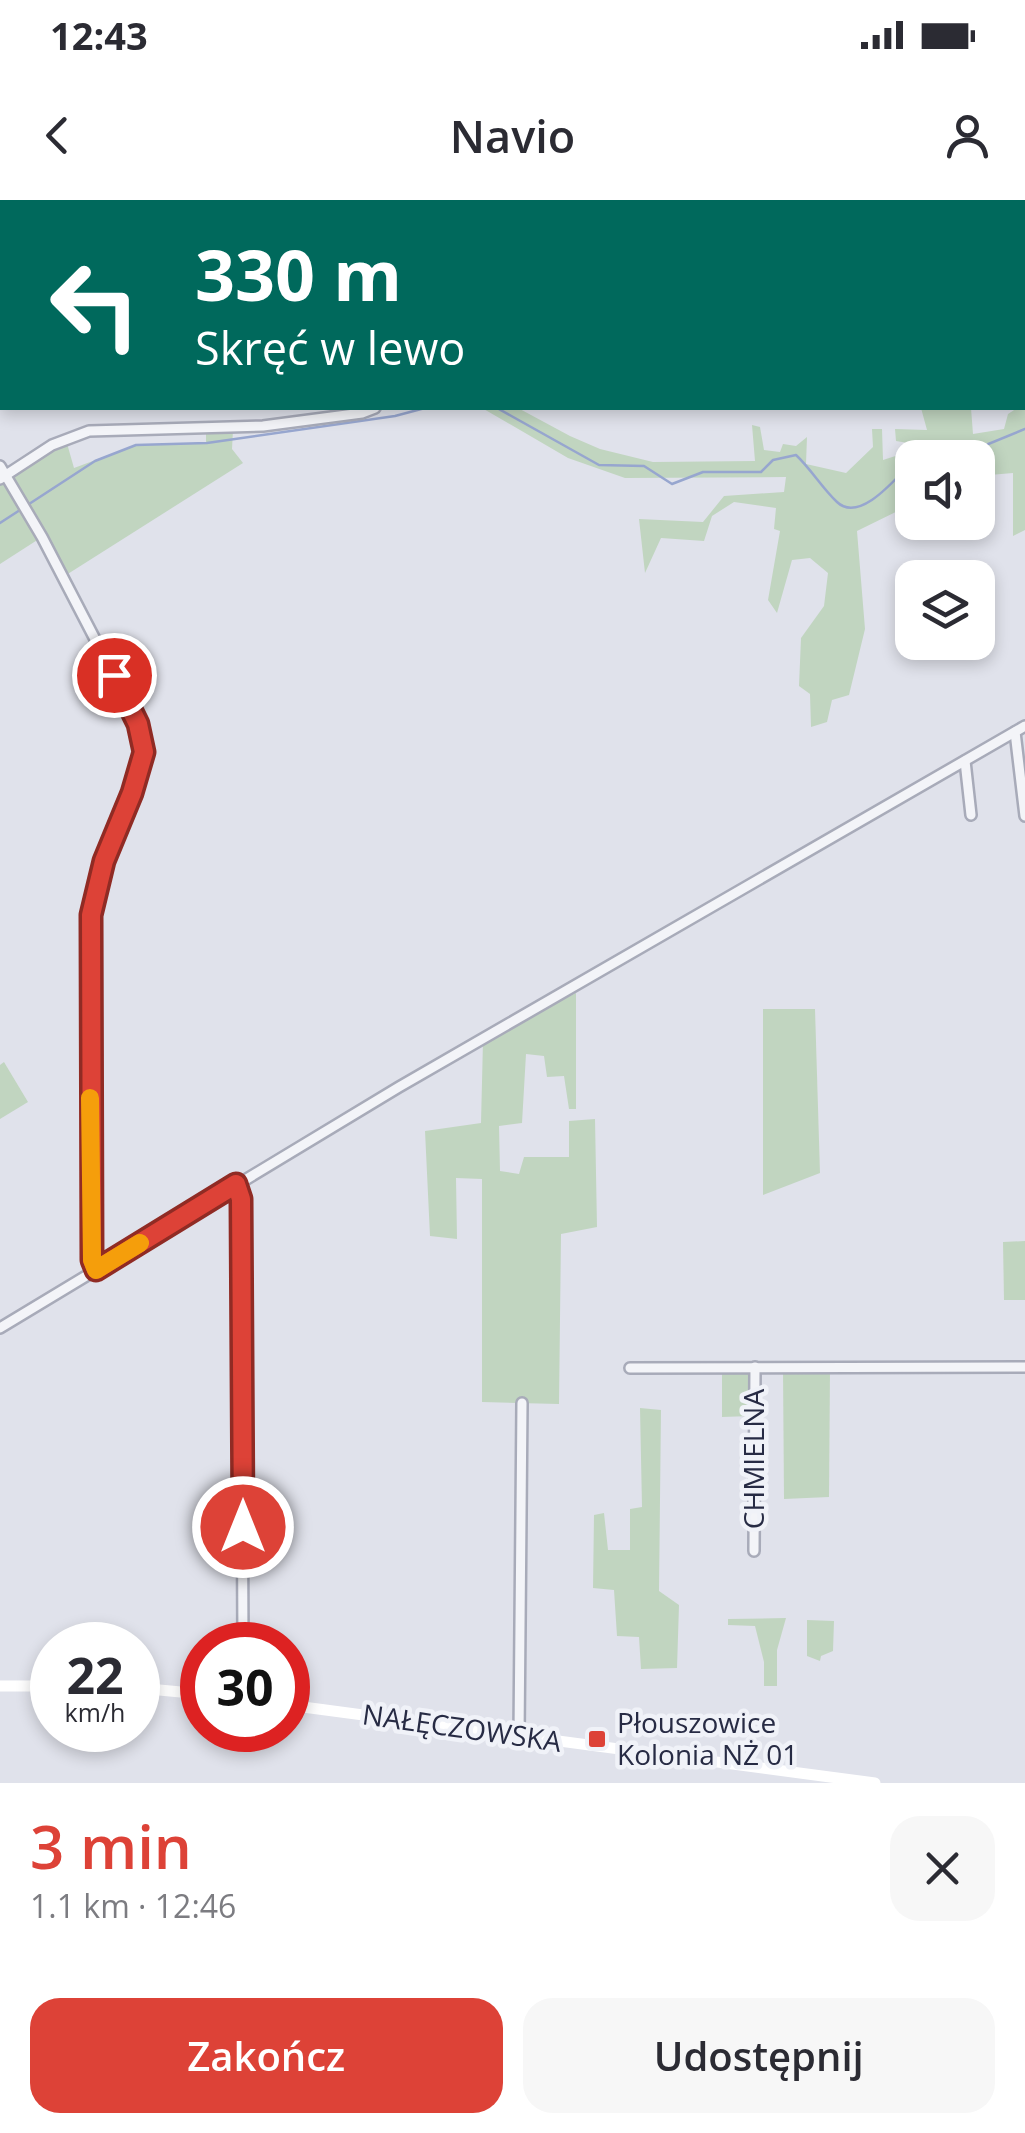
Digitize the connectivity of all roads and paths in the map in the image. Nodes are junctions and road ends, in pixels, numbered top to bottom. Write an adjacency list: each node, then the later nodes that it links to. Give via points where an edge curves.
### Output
1 (365, 410): 2 (street, via 316,420 77,433)
2 (2, 473): 8 (street, via 144,743 91,915)
3 (1020, 729): 4 (street); 6 (street)
4 (965, 761): 5 (street); 7 (street)
5 (971, 815)
6 (1025, 816)
7 (236, 1184): 8 (street); 15 (street)
8 (96, 1270): 9 (street)
9 (0, 1328)
10 (755, 1367): 11 (street); 12 (street); 14 (street, CHMIELNA)
11 (1025, 1367)
12 (630, 1368)
13 (522, 1403): 19 (street)
14 (754, 1552)
15 (243, 1622)
16 (0, 1686): 17 (main road)
17 (30, 1686)
18 (310, 1708): 19 (main road, NAŁĘCZOWSKA)
19 (519, 1736): 20 (main road, NAŁĘCZOWSKA)
20 (875, 1783)

